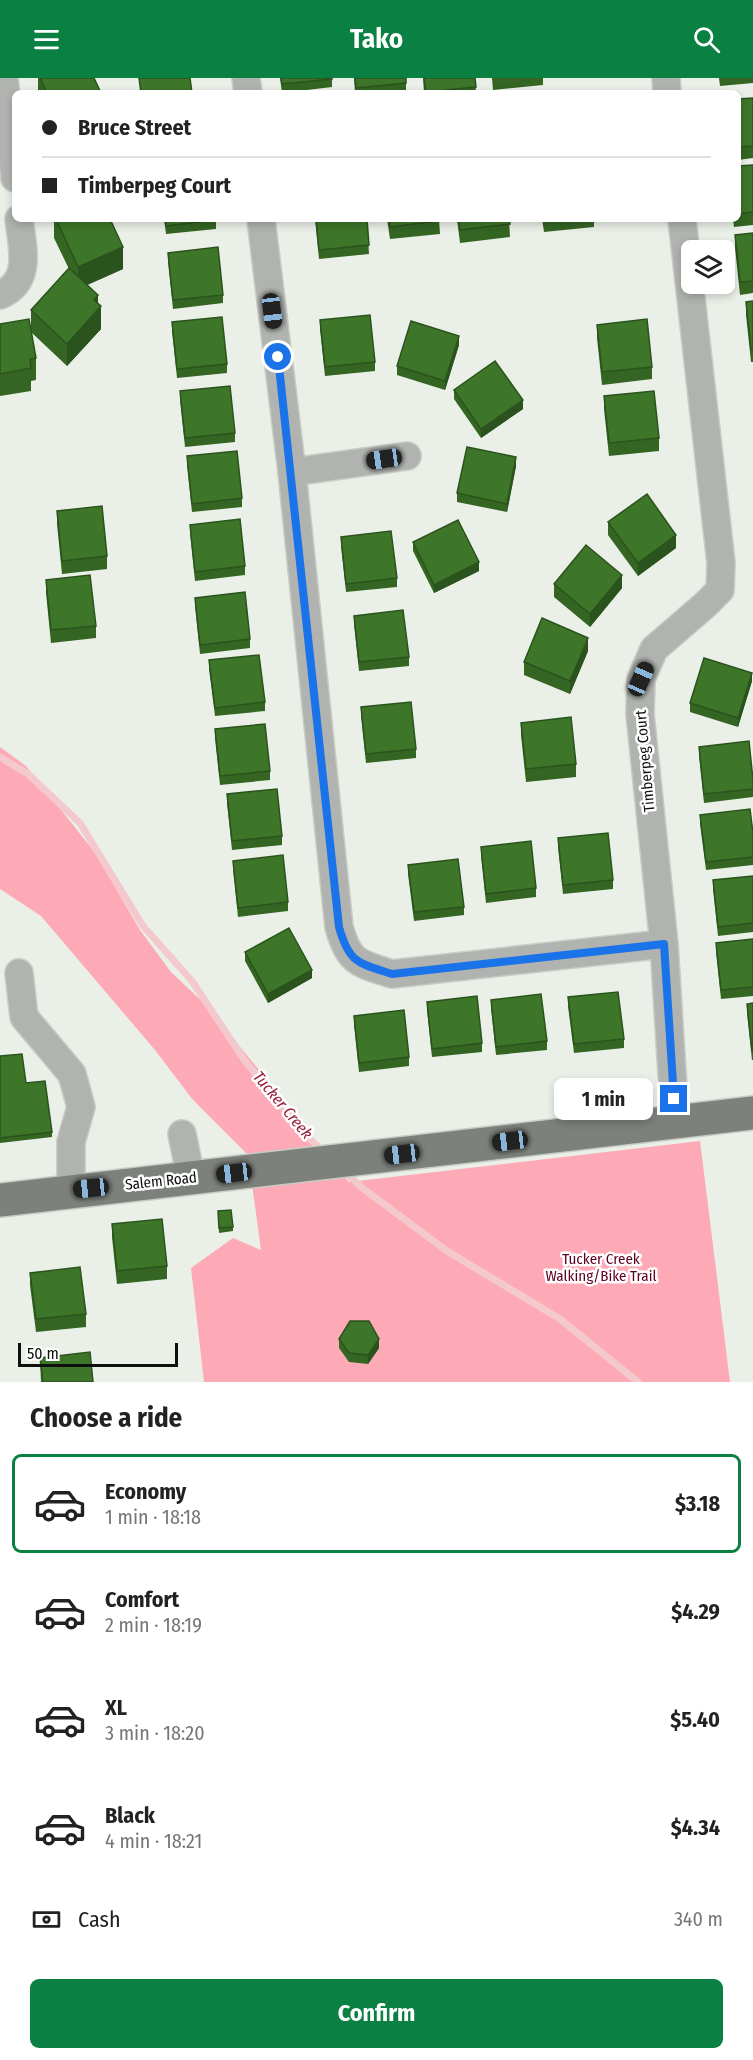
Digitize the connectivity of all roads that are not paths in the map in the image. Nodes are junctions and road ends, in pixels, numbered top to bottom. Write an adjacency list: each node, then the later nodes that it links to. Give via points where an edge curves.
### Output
1 (4, 78): 2 (street)
2 (12, 151)
3 (0, 219): 6 (street)
4 (261, 222): 9 (street)
5 (682, 222): 10 (street, Timberpeg Court, via 721,563 720,590 654,649 641,679 640,714)
6 (21, 230): 7 (street, via 23,269 17,282)
7 (0, 295)
8 (407, 456): 9 (street)
9 (292, 472): 10 (street, via 339,927 345,948 361,964 392,974)
10 (664, 944): 13 (street, Timberpeg Court)
11 (19, 973): 16 (street, via 24,1017 72,1074 81,1107 71,1142)
12 (753, 1113): 13 (main road, Salem Road)
13 (675, 1121): 15 (main road, Salem Road)
14 (182, 1134): 15 (street)
15 (191, 1178): 16 (main road, Salem Road)
16 (71, 1190): 17 (main road, Salem Road)
17 (0, 1200)

